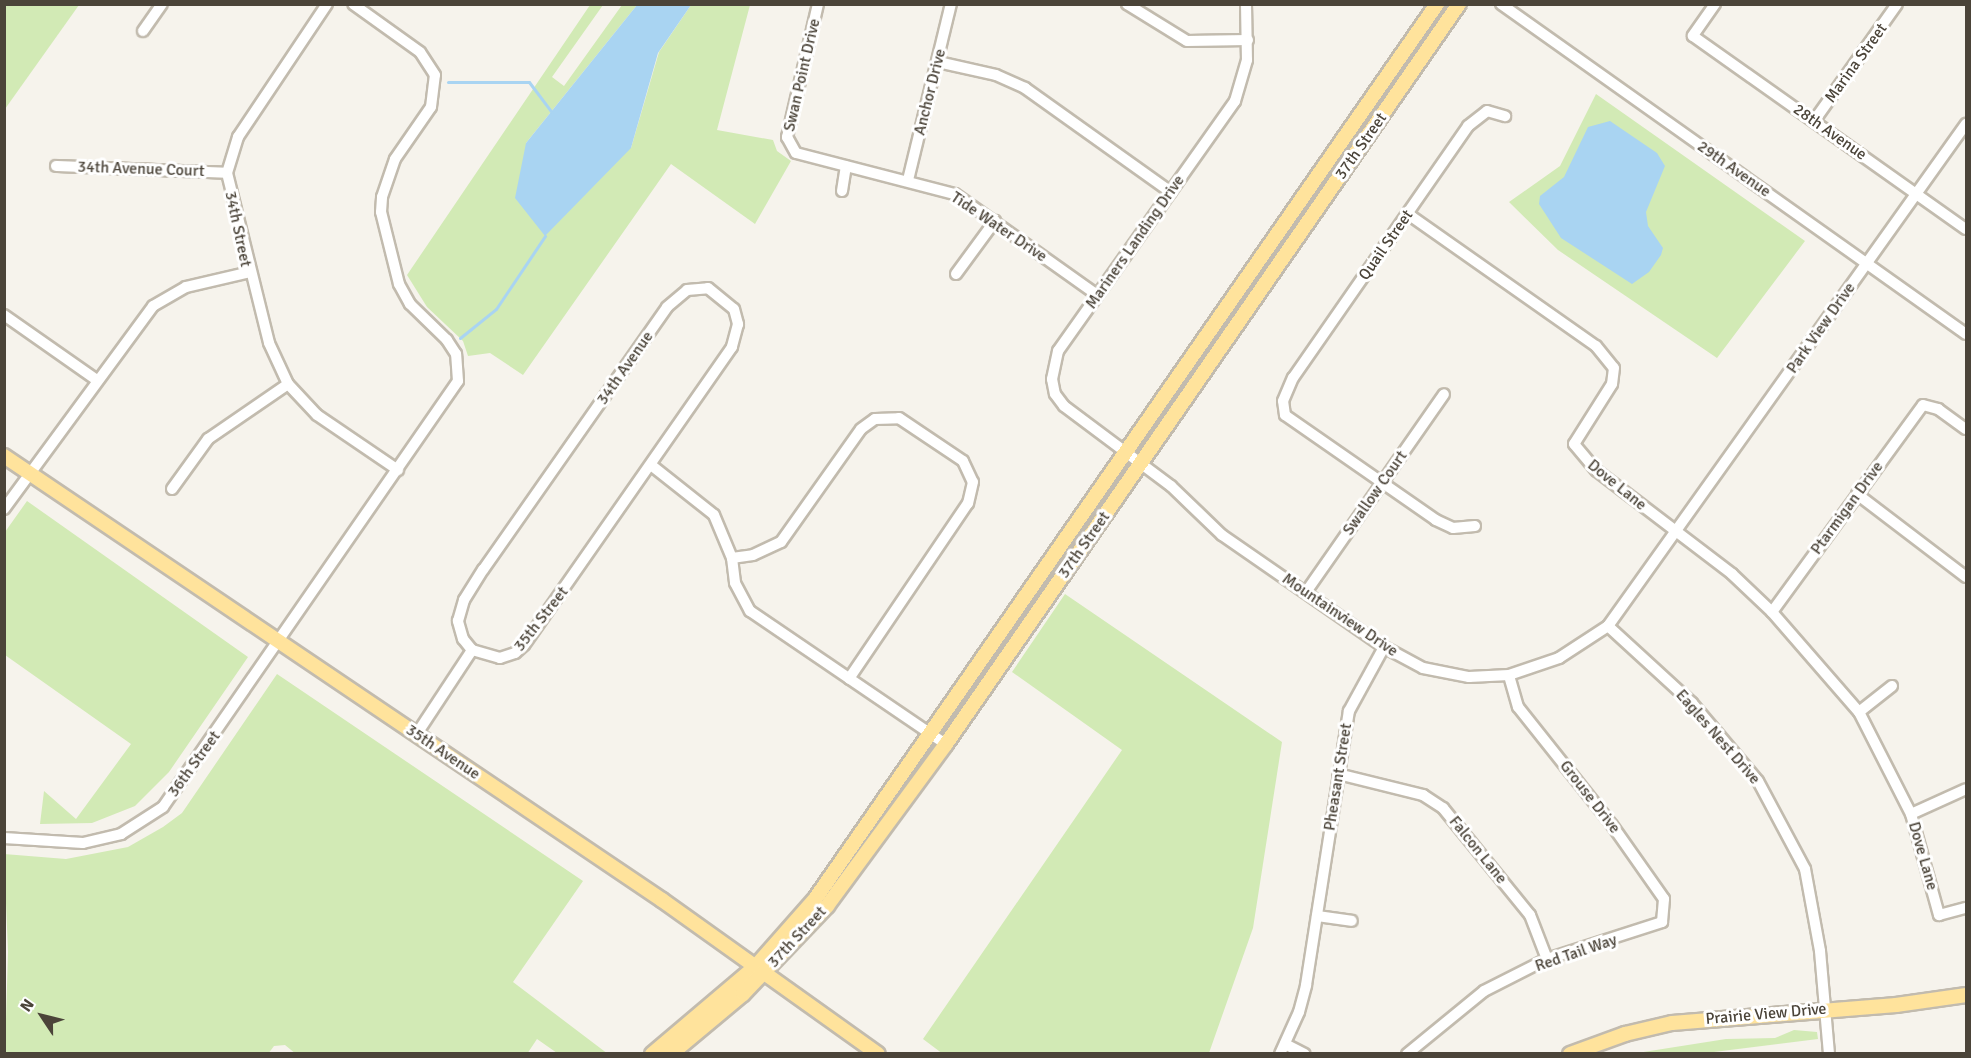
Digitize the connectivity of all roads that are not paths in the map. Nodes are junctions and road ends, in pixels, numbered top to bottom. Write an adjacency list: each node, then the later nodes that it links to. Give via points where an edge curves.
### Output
1 (162, 4): 13 (street)
2 (327, 4): 22 (street, 34th Street, via 238,137)
3 (353, 4): 44 (street, via 420,52 435,75 431,107 395,159 381,212 399,284 410,304 456,354 458,381)
4 (819, 4): 19 (street, Swan Point Drive, via 787,137)
5 (951, 4): 15 (street, Anchor Drive)
6 (1127, 4): 14 (street, via 1186,41)
7 (1246, 4): 14 (street, Mariners Landing Drive)
8 (1437, 4): 40 (main road, 37th Street)
9 (1459, 4): 42 (main road, 37th Street)
10 (1501, 4): 30 (street, 29th Avenue)
11 (1715, 4): 17 (street, 28th Avenue, via 1693,36)
12 (1898, 4): 17 (street, Marina Street)
13 (143, 31)
14 (1248, 40): 25 (street, Mariners Landing Drive, via 1243,80 1234,101)
15 (938, 62): 23 (street, Anchor Drive); 25 (street, via 996,75 1025,88)
16 (1505, 116): 27 (street, Quail Street, via 1487,111 1468,126)
17 (1814, 121): 26 (street, 28th Avenue)
18 (1966, 124): 26 (street, Park View Drive)
19 (789, 146): 21 (street, Tide Water Drive, via 796,153)
20 (56, 166): 22 (street, 34th Avenue Court)
21 (846, 166): 23 (street, Tide Water Drive); 24 (street)
22 (227, 172): 31 (street, 34th Street)
23 (908, 180): 28 (street, Tide Water Drive, via 955,194)
24 (842, 191)
25 (1171, 192): 33 (street, Mariners Landing Drive)
26 (1916, 194): 29 (street, 28th Avenue); 30 (street, Park View Drive)
27 (1408, 214): 46 (street, Quail Street, via 1293,378 1283,401 1285,415); 51 (street, Dove Lane, via 1596,346 1614,368 1612,384 1574,444 1597,471)
28 (995, 221): 32 (street); 33 (street, Tide Water Drive)
29 (1966, 229)
30 (1866, 263): 35 (street, 29th Avenue); 51 (street, Park View Drive)
31 (250, 272): 36 (street, 34th Street, via 186,287 160,301 136,324); 37 (street, via 270,343)
32 (956, 274)
33 (1097, 295): 40 (street, Mariners Landing Drive, via 1058,351 1052,379 1064,406)
34 (4, 315): 36 (street)
35 (1966, 334)
36 (97, 380): 45 (street, 34th Street)
37 (288, 384): 44 (street, via 317,415); 47 (street, via 208,439)
38 (1444, 394): 46 (street, Swallow Court)
39 (1966, 429): 48 (street, Ptarmigan Drive, via 1938,409 1923,405)
40 (1128, 451): 42 (street, Mountainview Drive); 64 (main road, 37th Street)
41 (4, 456): 45 (main road, 35th Avenue)
42 (1140, 463): 54 (street, Mountainview Drive, via 1194,506 1222,535); 66 (main road, 37th Street)
43 (651, 465): 52 (street, via 706,505 719,524); 59 (street, 35th Street, via 524,645 500,658); 59 (street, 34th Avenue, via 737,333 734,309 708,288 687,290 667,308 483,570 464,600 458,621 463,639)
44 (398, 470): 57 (street)
45 (30, 473): 49 (street, 34th Street); 57 (main road, 35th Avenue)
46 (1382, 483): 50 (street, via 1453,528); 54 (street, Swallow Court)
47 (172, 489)
48 (1857, 494): 53 (street); 55 (street, Ptarmigan Drive)
49 (4, 509)
50 (1475, 526)
51 (1677, 533): 55 (street, Dove Lane, via 1732,574); 56 (street, Mountainview Drive)
52 (732, 558): 61 (street, via 735,583 747,609); 61 (street, via 753,555 781,542 861,429 875,420 899,418 963,461 973,482 968,503)
53 (1966, 577)
54 (1306, 592): 58 (street, Mountainview Drive)
55 (1772, 612): 63 (street, Dove Lane)
56 (1608, 626): 60 (street, Mountainview Drive, via 1559,658); 78 (street, Eagles Nest Drive, via 1692,703 1758,781 1805,869 1820,951)
57 (279, 643): 65 (main road, 35th Avenue); 70 (street, 36th Street, via 163,807 121,834 83,843)
58 (1384, 647): 60 (street, Mountainview Drive, via 1423,668 1469,677); 67 (street, Pheasant Street, via 1349,711)
59 (472, 650): 65 (street)
60 (1509, 675): 74 (street, Grouse Drive, via 1518,707 1612,825 1664,899)
61 (849, 679): 64 (street)
62 (1892, 686): 63 (street)
63 (1859, 712): 69 (street, Dove Lane)
64 (932, 734): 66 (street); 76 (main road, 37th Street)
65 (416, 735): 76 (main road, 35th Avenue)
66 (946, 744): 76 (main road, 37th Street, via 827,906)
67 (1338, 774): 72 (street, Pheasant Street); 75 (street, Falcon Lane, via 1423,795 1443,808 1530,915)
68 (1966, 789): 69 (street)
69 (1911, 814): 71 (street, Dove Lane, via 1939,915)
70 (4, 838)
71 (1965, 909)
72 (1317, 916): 73 (street); 79 (street, Pheasant Street, via 1303,994)
73 (1352, 921)
74 (1662, 922): 75 (street, Red Tail Way)
75 (1547, 959): 84 (street, Red Tail Way, via 1484,991)
76 (761, 969): 80 (main road, 37th Street); 81 (main road, 37th Street); 82 (main road, 35th Avenue)
77 (1966, 995): 78 (main road, Prairie View Drive, via 1896,1005)
78 (1824, 1009): 85 (main road, Prairie View Drive, via 1672,1023); 86 (street, Eagles Nest Drive)
79 (1282, 1048): 83 (street)
80 (652, 1053)
81 (671, 1053)
82 (878, 1053)
83 (1305, 1053)
84 (1407, 1053)
85 (1570, 1053)
86 (1829, 1053)

